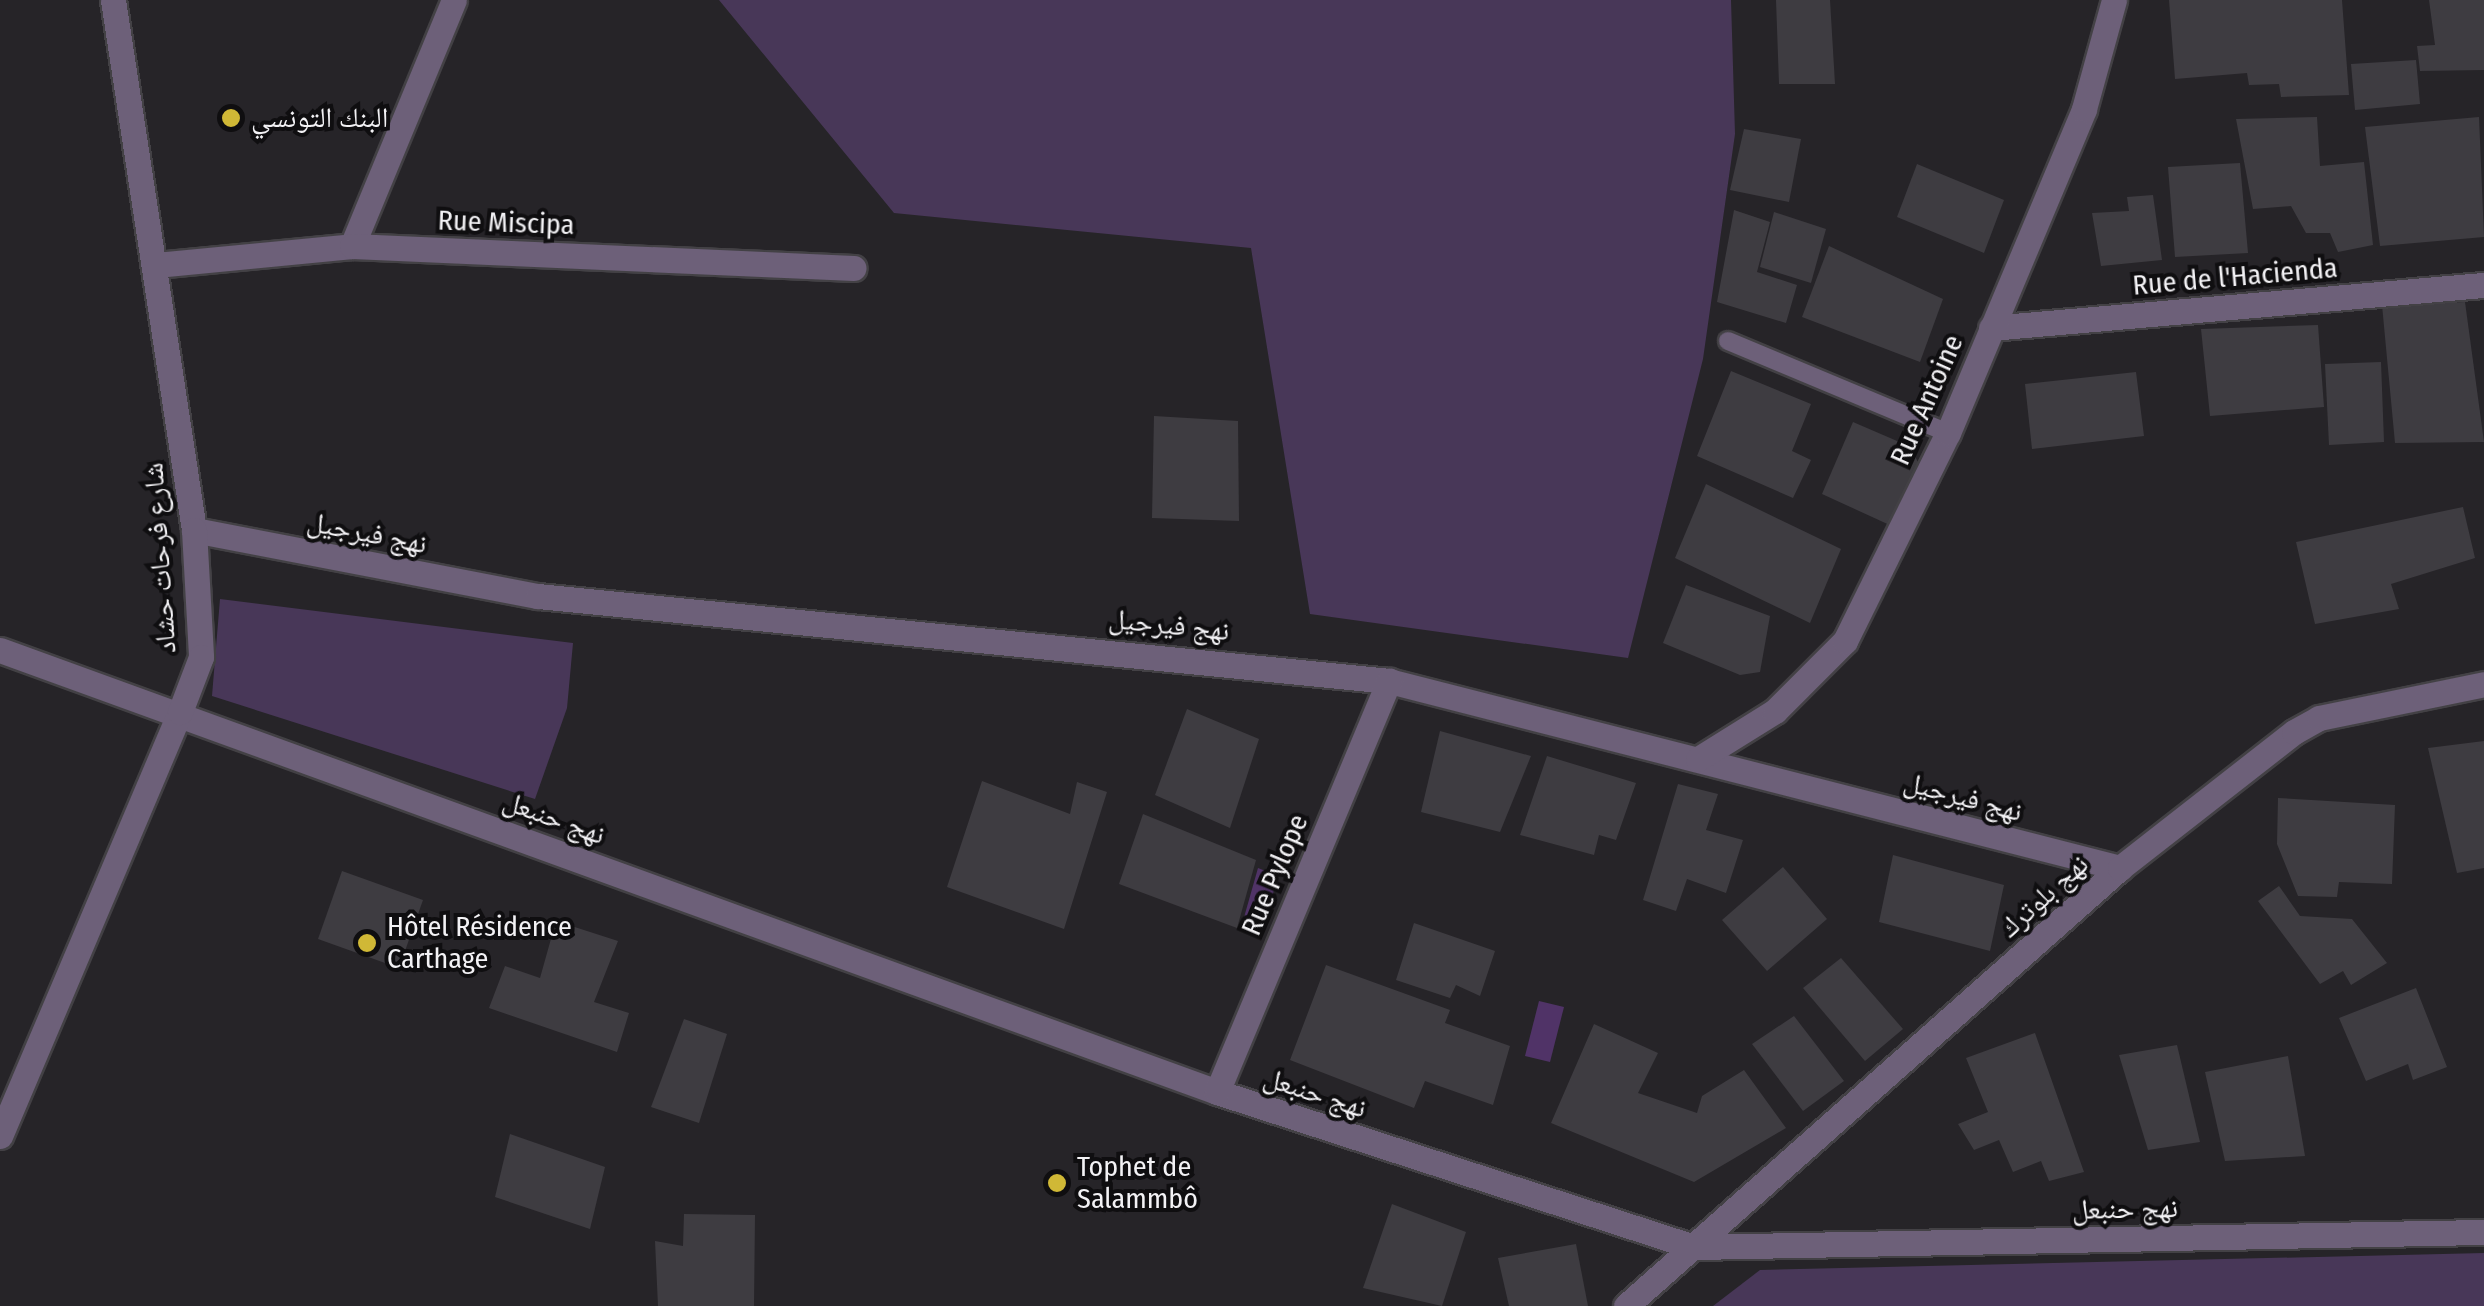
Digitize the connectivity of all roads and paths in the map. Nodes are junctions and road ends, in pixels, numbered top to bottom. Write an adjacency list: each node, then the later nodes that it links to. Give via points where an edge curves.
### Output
1 (113, 0): 5 (street, شارع فرحات حشاد)
2 (454, 0): 4 (street)
3 (2114, 0): 8 (street, Rue Antoine, via 2084,109)
4 (352, 246): 5 (street, Rue Miscipa); 6 (street, Rue Miscipa)
5 (156, 265): 11 (street, شارع فرحات حشاد)
6 (854, 268)
7 (2484, 285): 8 (street, Rue de l'Hacienda)
8 (1991, 328): 10 (street, Rue Antoine)
9 (1728, 341): 10 (lane)
10 (1948, 433): 16 (street, Rue Antoine, via 1845,641 1775,710)
11 (194, 530): 13 (street, نهج فيرجيل, via 538,596); 15 (street, شارع فرحات حشاد, via 201,657)
12 (0, 650): 15 (street, نهج حنبعل)
13 (1389, 680): 16 (street, نهج فيرجيل); 18 (street, Rue Pylope)
14 (2484, 684): 17 (street, نهج بلوترك, via 2319,718)
15 (180, 712): 18 (street, نهج حنبعل); 19 (street, شارع فرحات حشاد)
16 (1698, 759): 17 (street, نهج فيرجيل)
17 (2120, 868): 21 (street, نهج بلوترك)
18 (1216, 1092): 21 (street, نهج حنبعل)
19 (0, 1136)
20 (2484, 1232): 21 (street, نهج حنبعل)
21 (1694, 1247): 22 (street, نهج بلوترك)
22 (1626, 1306)

